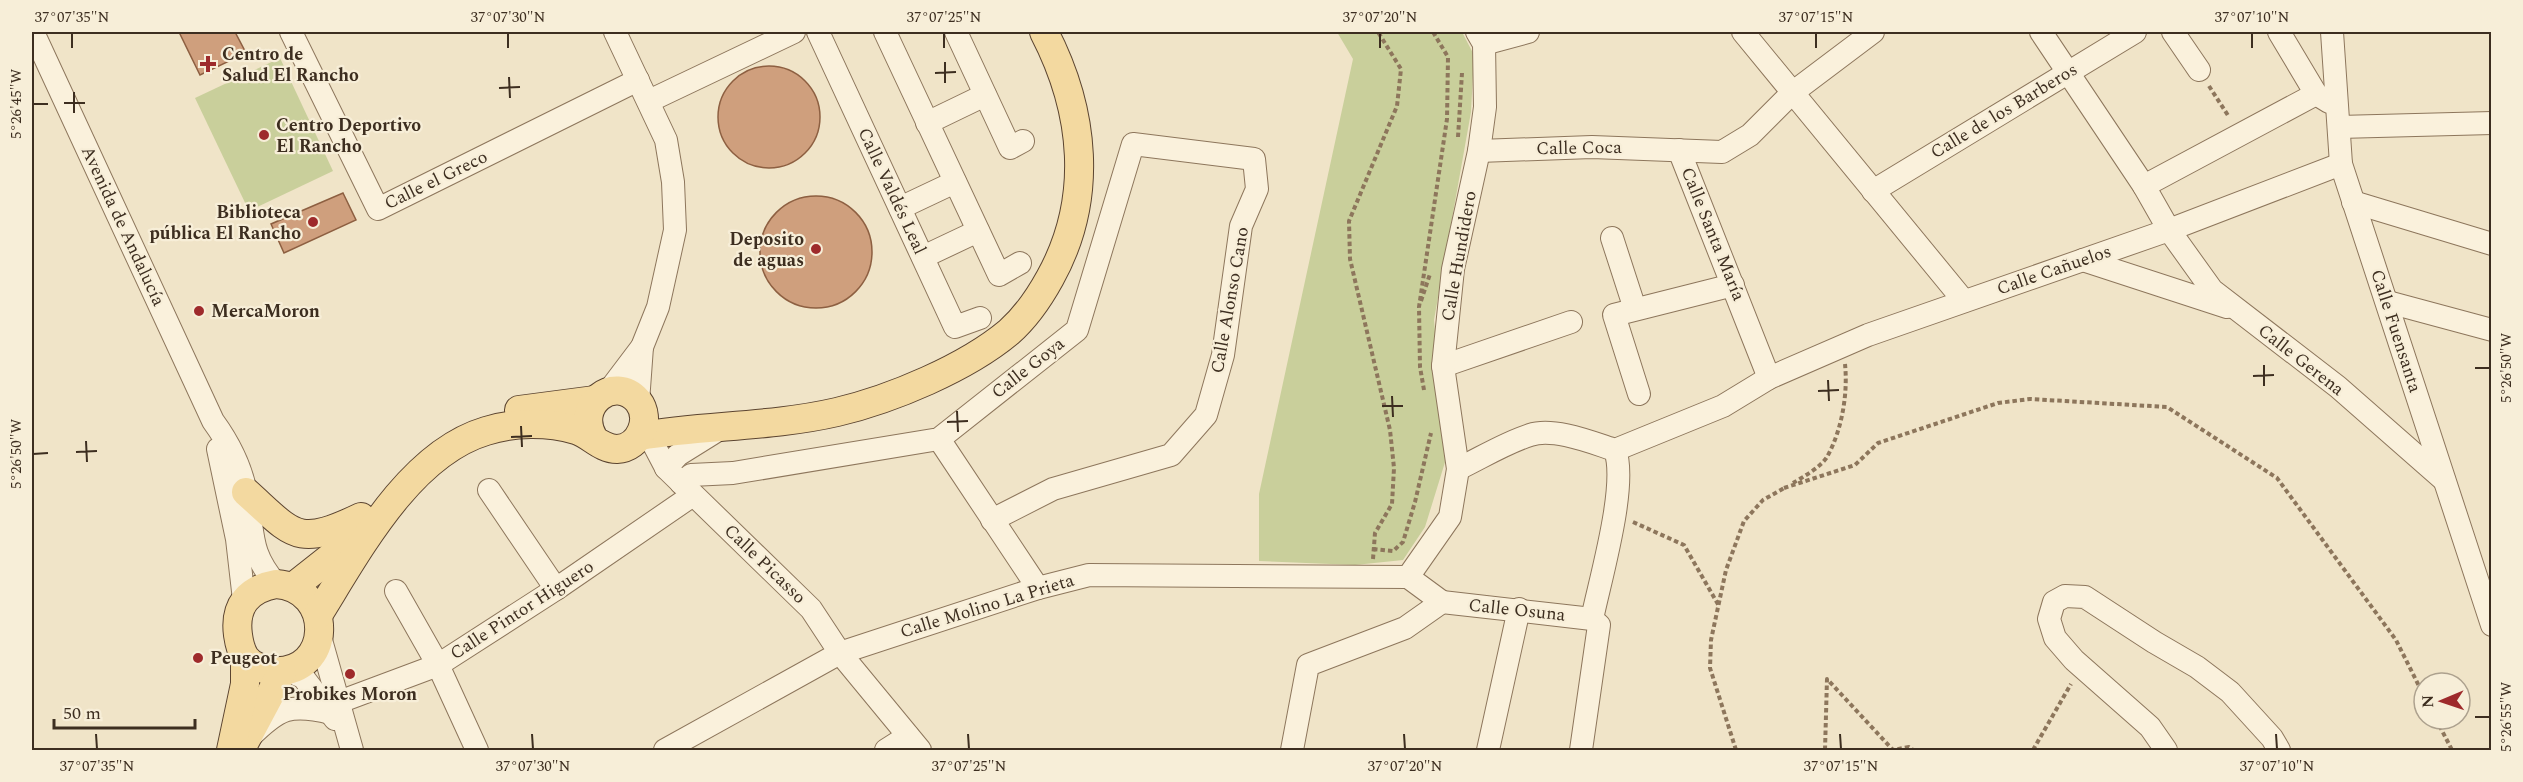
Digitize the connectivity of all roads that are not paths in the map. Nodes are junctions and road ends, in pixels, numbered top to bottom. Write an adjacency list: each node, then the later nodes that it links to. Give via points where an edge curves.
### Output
1 (33, 32): 58 (street, Avenida de Andalucía)
2 (291, 32): 20 (street, Calle el Greco, via 378,209)
3 (615, 32): 20 (street)
4 (794, 32): 24 (street)
5 (818, 32): 37 (street, Calle Valdés Leal)
6 (885, 32): 26 (street)
7 (956, 32): 23 (street)
8 (1044, 32): 59 (main road, via 1064,79 1081,162 1072,230 1058,264 1025,316 985,350 955,368 903,390 839,412 777,424)
9 (1528, 32): 17 (street)
10 (1743, 32): 21 (street)
11 (1872, 32): 21 (street, Calle Santa María)
12 (2041, 32): 19 (street, Calle Gerena)
13 (2135, 32): 19 (street, Calle de los Barberos)
14 (2173, 32): 18 (street)
15 (2279, 32): 22 (street)
16 (2332, 32): 25 (street, Calle Fuensanta)
17 (1480, 38): 29 (street, Calle Hundidero, via 1485,101)
18 (2199, 70)
19 (2068, 73): 34 (street, Calle Gerena); 35 (street, Calle de los Barberos)
20 (638, 80): 24 (street)
21 (1792, 93): 30 (street, Calle Santa María, via 1750,135 1722,152); 35 (street)
22 (2316, 94): 25 (street); 34 (street)
23 (985, 95): 26 (street); 28 (street, via 1010,148)
24 (649, 101): 53 (street, via 666,140 675,230 658,307)
25 (2338, 117): 27 (street); 32 (street, Calle Fuensanta)
26 (927, 123): 33 (street)
27 (2492, 123)
28 (1023, 141)
29 (1468, 150): 30 (street, Calle Coca); 54 (street, Calle Hundidero)
30 (1679, 150): 45 (street, Calle Santa María)
31 (1254, 159): 61 (street, Calle Goya, via 1133,144 1077,330); 69 (street, Calle Alonso Cano, via 1257,189 1241,226 1222,355 1206,415 1171,455 1053,489)
32 (2341, 164): 36 (street, Calle Fuensanta); 38 (street, Calle Cañuelos)
33 (955, 182): 37 (street); 39 (street)
34 (2144, 186): 38 (street, Calle Gerena)
35 (1873, 191): 46 (street)
36 (2353, 202): 41 (street); 47 (street, Calle Fuensanta)
37 (900, 207): 42 (street, Calle Valdés Leal)
38 (2169, 230): 43 (street, Calle Cañuelos); 49 (street, Calle Gerena, via 2212,290)
39 (978, 231): 42 (street); 44 (street, via 999,275)
40 (1612, 238): 48 (street)
41 (2492, 244)
42 (923, 258): 50 (street, Calle Valdés Leal, via 955,327)
43 (2083, 260): 46 (street, Calle Cañuelos); 49 (street)
44 (1020, 263)
45 (1733, 285): 48 (street); 55 (street, Calle Santa María)
46 (1964, 301): 55 (street, Calle Cañuelos, via 1844,345)
47 (2388, 302): 52 (street); 64 (street, Calle Fuensanta)
48 (1635, 309): 56 (street, via 1614,315)
49 (2238, 311): 64 (street, Calle Gerena, via 2338,387)
50 (980, 318)
51 (1571, 322): 54 (street)
52 (2492, 330)
53 (642, 347): 57 (street); 60 (street)
54 (1443, 366): 63 (street, Calle Hundidero)
55 (1769, 378): 62 (street, Calle Cañuelos, via 1723,406)
56 (1639, 394)
57 (601, 396): 60 (main road, via 625,392); 60 (main road, via 587,415 590,432); 68 (main road, via 486,416 454,428 403,466)
58 (213, 421): 67 (street, Avenida de Andalucía, via 229,443); 75 (street, Avenida de Andalucía, via 237,539)
59 (718, 426): 60 (main road); 65 (street, via 678,455)
60 (632, 428): 65 (street); 65 (street); 79 (main road, via 577,430 516,424 461,441 399,495 366,538)
61 (939, 439): 65 (street, Calle Goya, via 733,473 691,474); 69 (street)
62 (1616, 450): 63 (street, via 1555,434 1531,434); 78 (street, via 1619,460 1615,516)
63 (1458, 469): 70 (street, Calle Hundidero, via 1450,517)
64 (2444, 480): 80 (street, Calle Fuensanta)
65 (680, 482): 73 (street, Calle Pintor Higuero); 81 (street, Calle Picasso, via 811,609)
66 (489, 490): 73 (street)
67 (246, 492): 68 (main road, via 294,533 334,530); 71 (street, Avenida de Andalucía, via 257,558)
68 (361, 518): 71 (main road, via 331,557)
69 (992, 520): 72 (street)
70 (1408, 577): 72 (street, Calle Molino La Prieta, via 1089,575); 76 (street)
71 (285, 585): 75 (main road, via 253,591); 79 (main road, via 305,594 313,604)
72 (1038, 588): 81 (street, Calle Molino La Prieta)
73 (556, 589): 83 (street, Calle Pintor Higuero)
74 (396, 591): 83 (street)
75 (244, 600): 82 (main road, via 238,613 238,632)
76 (1442, 602): 77 (street, Calle Osuna); 92 (street, via 1405,628 1308,665)
77 (1519, 609): 78 (street, Calle Osuna); 93 (street)
78 (1592, 619): 94 (street, via 1599,625)
79 (318, 624): 84 (main road, via 316,646 310,657 300,666); 85 (street)
80 (2492, 625)
81 (840, 653): 86 (street, Calle Picasso); 89 (street, Calle Molino La Prieta)
82 (245, 658): 84 (main road, via 262,669); 88 (main road)
83 (438, 665): 85 (street, Calle Pintor Higuero); 90 (street)
84 (284, 671): 85 (street, via 303,677); 88 (main road)
85 (334, 707): 87 (street); 88 (street, via 286,710)
86 (914, 743): 91 (street)
87 (351, 745)
88 (238, 748)
89 (671, 749)
90 (477, 750)
91 (886, 750)
92 (1292, 750)
93 (1488, 750)
94 (1581, 750)
95 (2166, 750): 96 (street, via 2150,727 2055,638 2049,619 2054,602 2066,596 2085,597 2197,667 2230,692)
96 (2279, 750)

